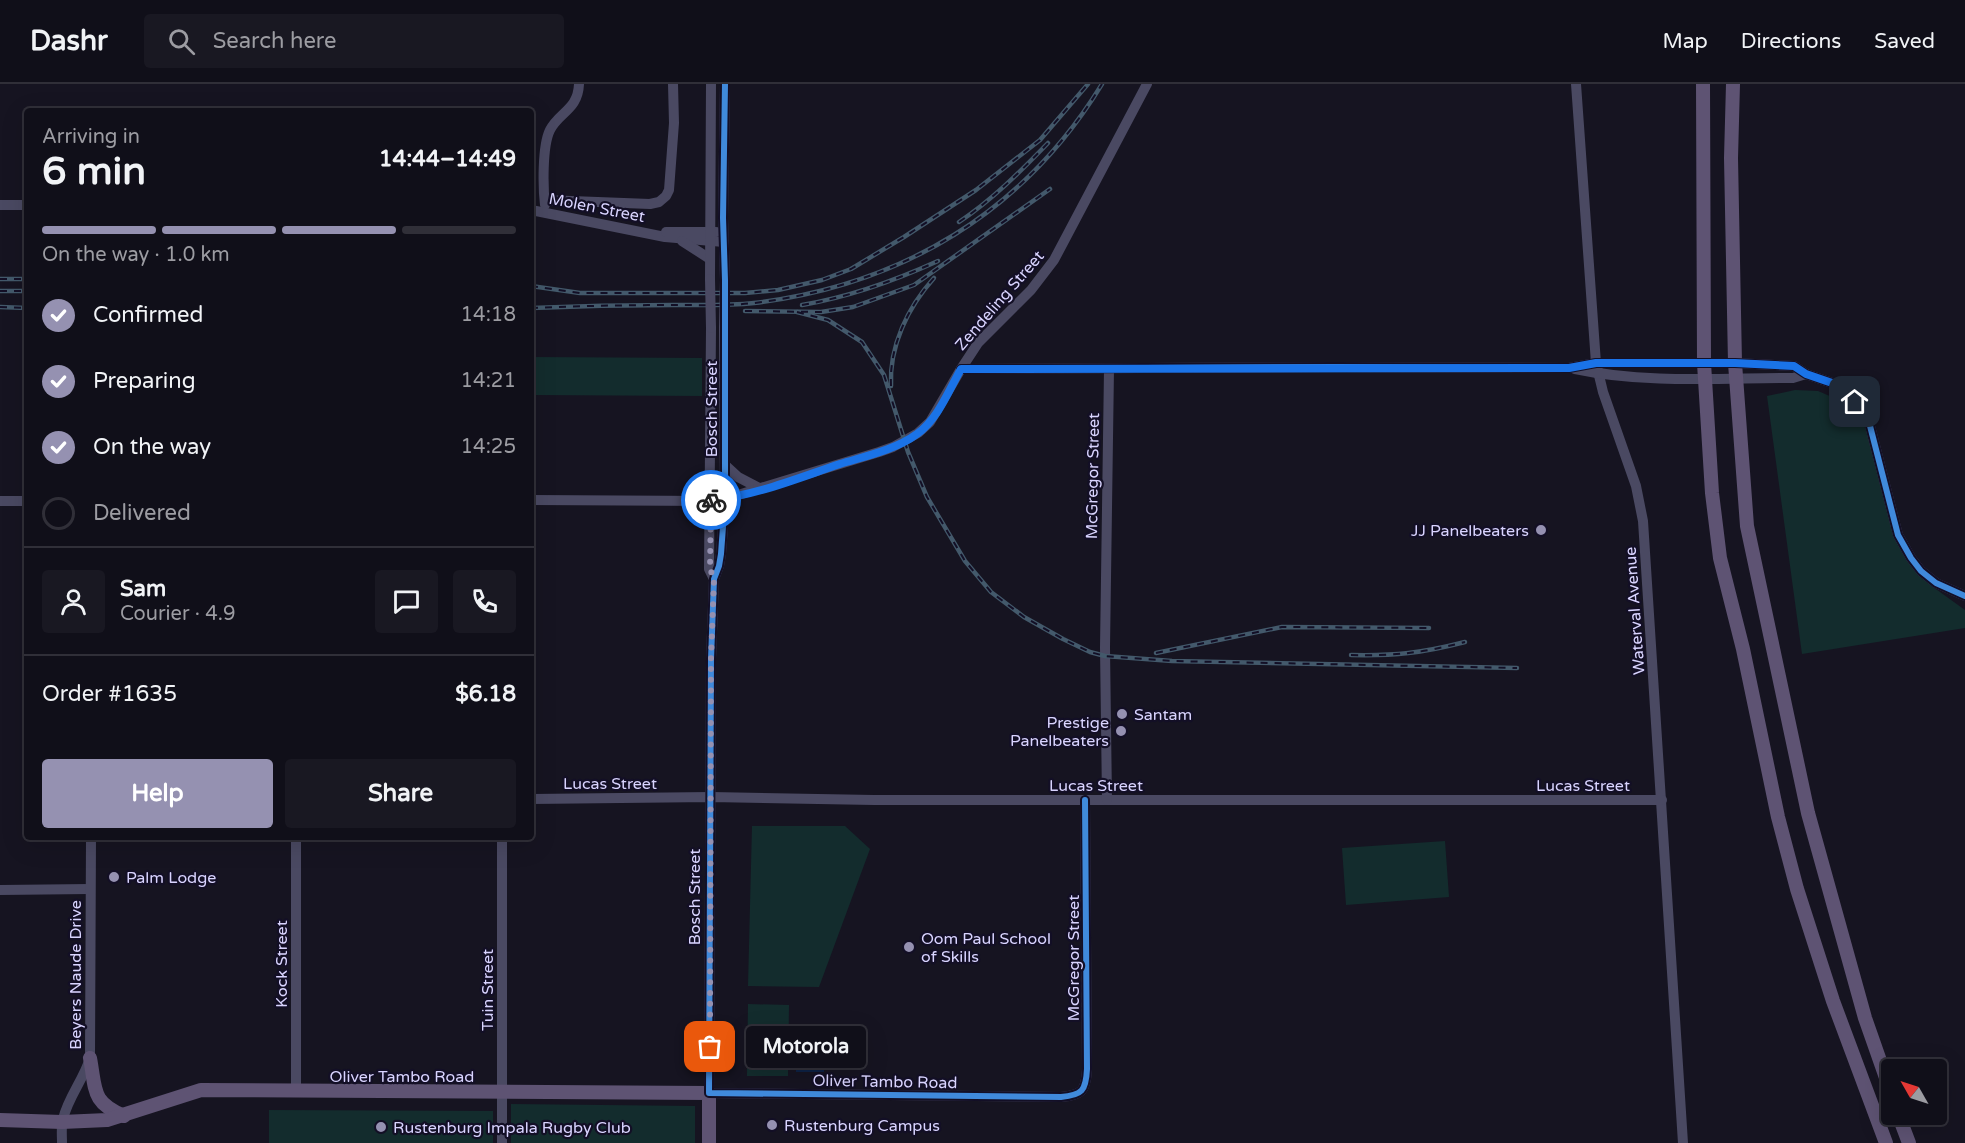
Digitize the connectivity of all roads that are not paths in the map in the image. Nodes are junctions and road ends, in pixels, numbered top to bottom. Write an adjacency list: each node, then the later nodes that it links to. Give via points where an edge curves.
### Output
1 (579, 84): 9 (street, via 576,100 550,130)
2 (673, 84): 9 (street, via 671,177 666,196 650,204)
3 (711, 84): 15 (street, Bosch Street)
4 (725, 84): 16 (street, Bosch Street)
5 (1147, 84): 21 (street, Zendeling Street, via 1054,260 978,343)
6 (1575, 84): 23 (street, Waterval Avenue)
7 (1703, 84): 19 (main road)
8 (1733, 84): 20 (main road)
9 (545, 200): 13 (street)
10 (0, 205): 11 (street)
11 (24, 205)
12 (534, 211): 13 (street, Molen Street)
13 (546, 213): 14 (street, Molen Street)
14 (657, 234): 15 (street, via 674,231); 17 (street)
15 (710, 237): 16 (street); 17 (street); 18 (street, Bosch Street)
16 (724, 238): 27 (street, Bosch Street, bridge)
17 (680, 239): 18 (street)
18 (710, 259): 33 (street, Bosch Street, bridge)
19 (1704, 363): 20 (street); 23 (street); 26 (main road)
20 (1735, 363): 24 (street, via 1794,366); 25 (main road)
21 (961, 369): 22 (street); 28 (street, Zendeling Street, via 930,422 918,433 879,452)
22 (1109, 369): 23 (street); 39 (street, McGregor Street, via 1104,648)
23 (1597, 369): 26 (street); 40 (street, Waterval Avenue, via 1629,463 1643,521)
24 (1806, 374): 25 (street, via 1793,378); 35 (street, via 1835,384 1855,402 1869,422 1898,535 1911,558 1936,583)
25 (1737, 378): 26 (street); 47 (main road, via 1747,526 1808,813)
26 (1706, 380): 60 (main road, via 1720,558 1778,817 1816,952)
27 (725, 465): 28 (street); 29 (street, Bosch Street)
28 (761, 489): 29 (street, Zendeling Street)
29 (725, 499): 33 (street, Zendeling Street); 34 (street, Bosch Street, via 721,554)
30 (534, 500): 33 (street, Zendeling Street)
31 (0, 501): 32 (street)
32 (24, 501)
33 (710, 501): 34 (street, Bosch Street, via 710,569)
34 (714, 579): 36 (street, Bosch Street)
35 (1965, 596)
36 (711, 797): 37 (street, Lucas Street); 38 (street, Lucas Street); 50 (street, Bosch Street)
37 (534, 799)
38 (1085, 800): 39 (street, Lucas Street); 51 (street, McGregor Street, via 1087,1080 1077,1094)
39 (1107, 800): 40 (street, Lucas Street)
40 (1662, 800): 59 (street, Waterval Avenue)
41 (91, 840): 44 (street, Beyers Naude Drive)
42 (296, 840): 48 (street, Kock Street)
43 (502, 840): 49 (street, Tuin Street)
44 (90, 889): 45 (street); 46 (street, Beyers Naude Drive)
45 (0, 890)
46 (90, 1058): 52 (main road, via 98,1098 110,1110); 54 (street, Beyers Naude Drive)
47 (1881, 1064)
48 (296, 1092): 49 (main road, Oliver Tambo Road); 52 (main road, Oliver Tambo Road, via 201,1090)
49 (502, 1093): 50 (main road, Oliver Tambo Road); 57 (street, Tuin Street)
50 (709, 1093): 51 (street, Oliver Tambo Road); 58 (main road, Bosch Street)
51 (1061, 1096)
52 (124, 1116): 54 (main road, Oliver Tambo Road)
53 (0, 1120): 54 (main road, Oliver Tambo Road)
54 (62, 1122): 56 (street, Beyers Naude Drive)
55 (1902, 1125): 61 (main road)
56 (62, 1143)
57 (502, 1143)
58 (709, 1143)
59 (1683, 1143)
60 (1886, 1143)
61 (1909, 1143)

